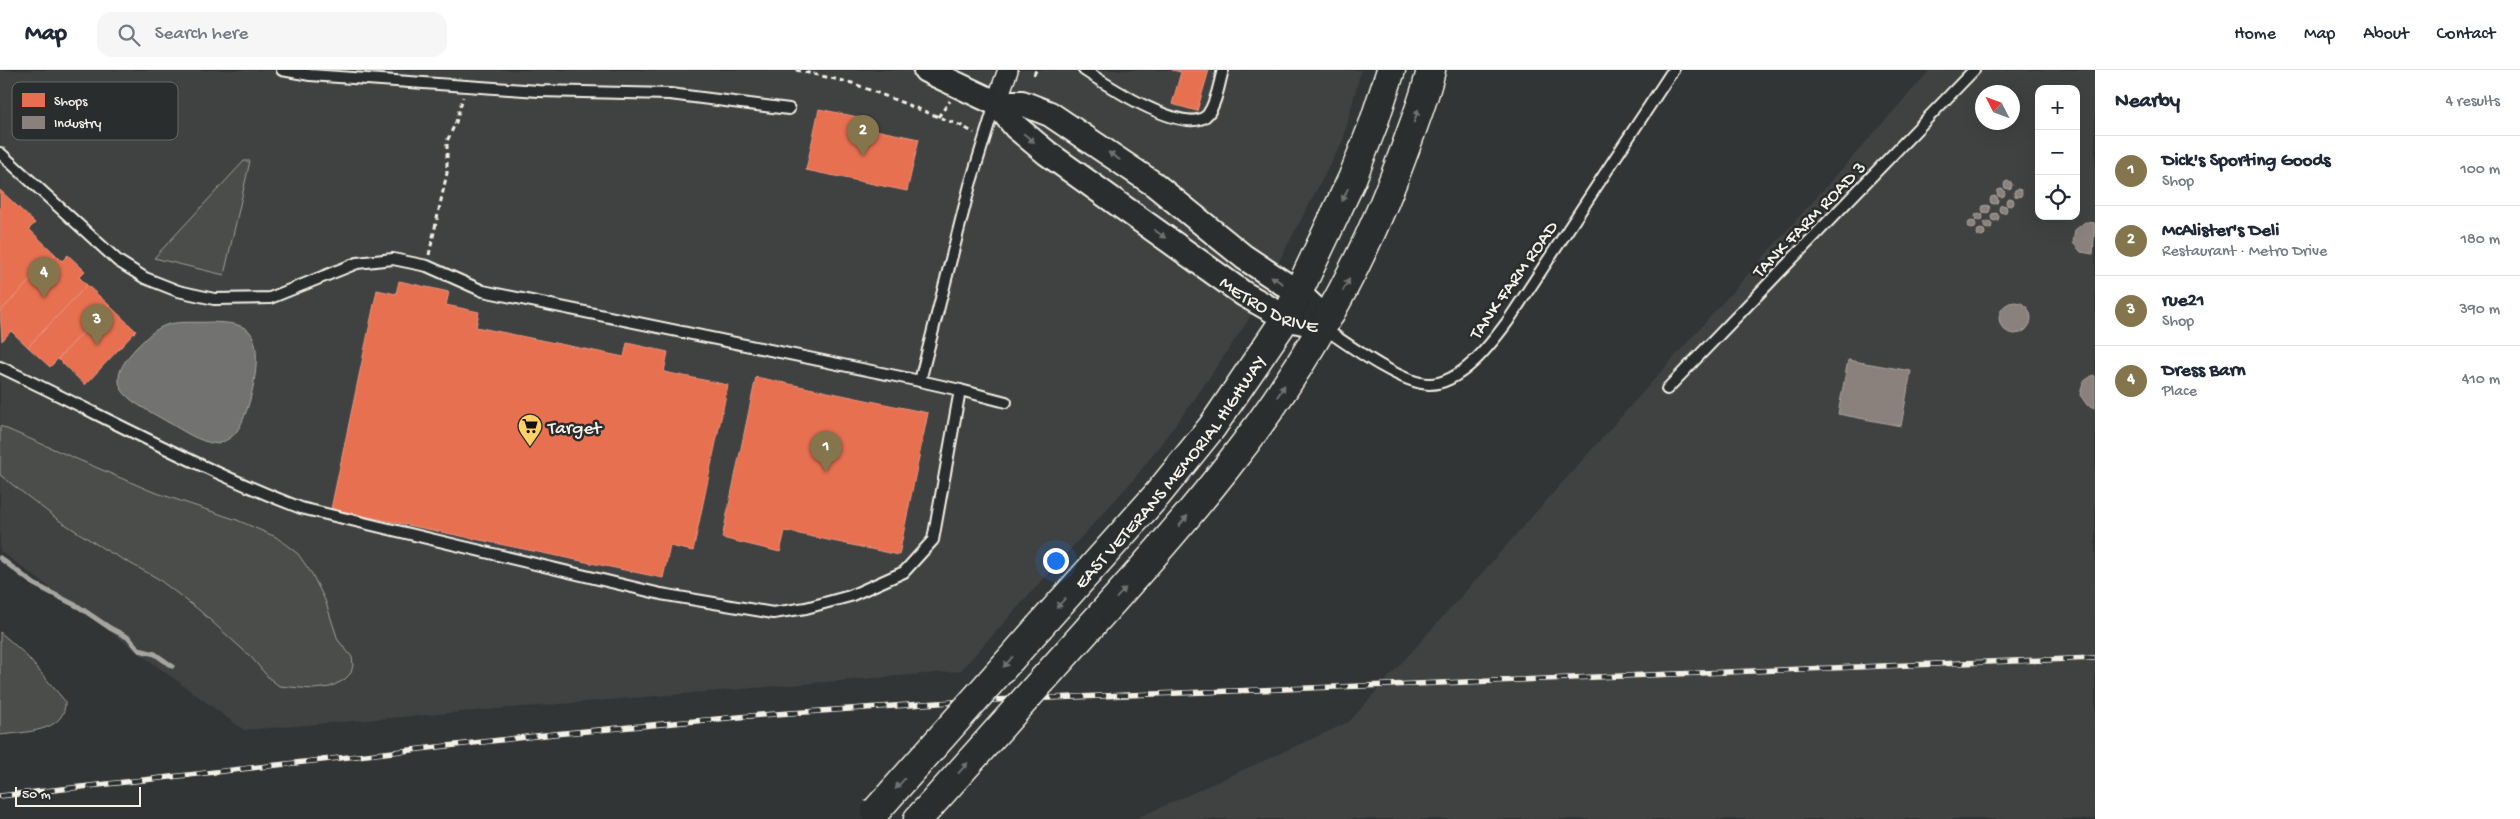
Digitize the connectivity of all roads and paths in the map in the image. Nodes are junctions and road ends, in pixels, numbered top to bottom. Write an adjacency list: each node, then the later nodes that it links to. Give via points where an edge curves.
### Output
1 (282, 70): 13 (lane, via 310,76)
2 (796, 70): 16 (path, via 882,94 962,126)
3 (926, 70): 14 (street, METRO DRIVE)
4 (1008, 70): 14 (street)
5 (1036, 70): 12 (path)
6 (1084, 70): 7 (lane, via 1117,92 1188,122 1201,120 1208,114)
7 (1223, 70)
8 (1391, 70): 19 (main road, EAST VETERANS MEMORIAL HIGHWAY, one-way to 19, via 1352,179)
9 (1431, 70): 21 (main road, EAST VETERANS MEMORIAL HIGHWAY, one-way to 9, via 1346,285 1388,195)
10 (1673, 70): 21 (lane, TANK FARM ROAD, via 1508,321 1488,347 1465,368 1430,384 1408,379)
11 (1974, 70): 25 (lane, TANK FARM ROAD 3)
12 (1034, 75)
13 (464, 86): 15 (lane, via 670,94); 18 (path, via 458,115 447,140 447,173)
14 (996, 103): 16 (lane); 19 (street, METRO DRIVE, one-way to 14, via 1244,257 1154,184 1050,114 1022,103); 20 (street, METRO DRIVE, one-way to 20, via 1016,128 1047,153 1244,294)
15 (789, 109)
16 (984, 140): 23 (lane)
17 (0, 153): 18 (lane, via 118,261 145,278 178,291 214,299 270,298 357,263 393,259)
18 (427, 266): 23 (lane, via 483,291)
19 (1298, 293): 20 (main road, EAST VETERANS MEMORIAL HIGHWAY); 21 (street, METRO DRIVE, via 1313,307)
20 (1286, 318): 21 (street, METRO DRIVE); 28 (main road, EAST VETERANS MEMORIAL HIGHWAY, one-way to 28, bridge, via 1212,427 1151,502)
21 (1321, 326): 27 (main road, EAST VETERANS MEMORIAL HIGHWAY, one-way to 21, bridge, via 1152,558 1228,466 1276,400)
22 (0, 367): 24 (lane, via 156,445 301,508 661,594 773,613 850,596 904,572 933,540)
23 (920, 381): 24 (lane)
24 (960, 390): 26 (lane)
25 (1667, 390)
26 (1006, 402)
27 (924, 812)
28 (872, 815)

